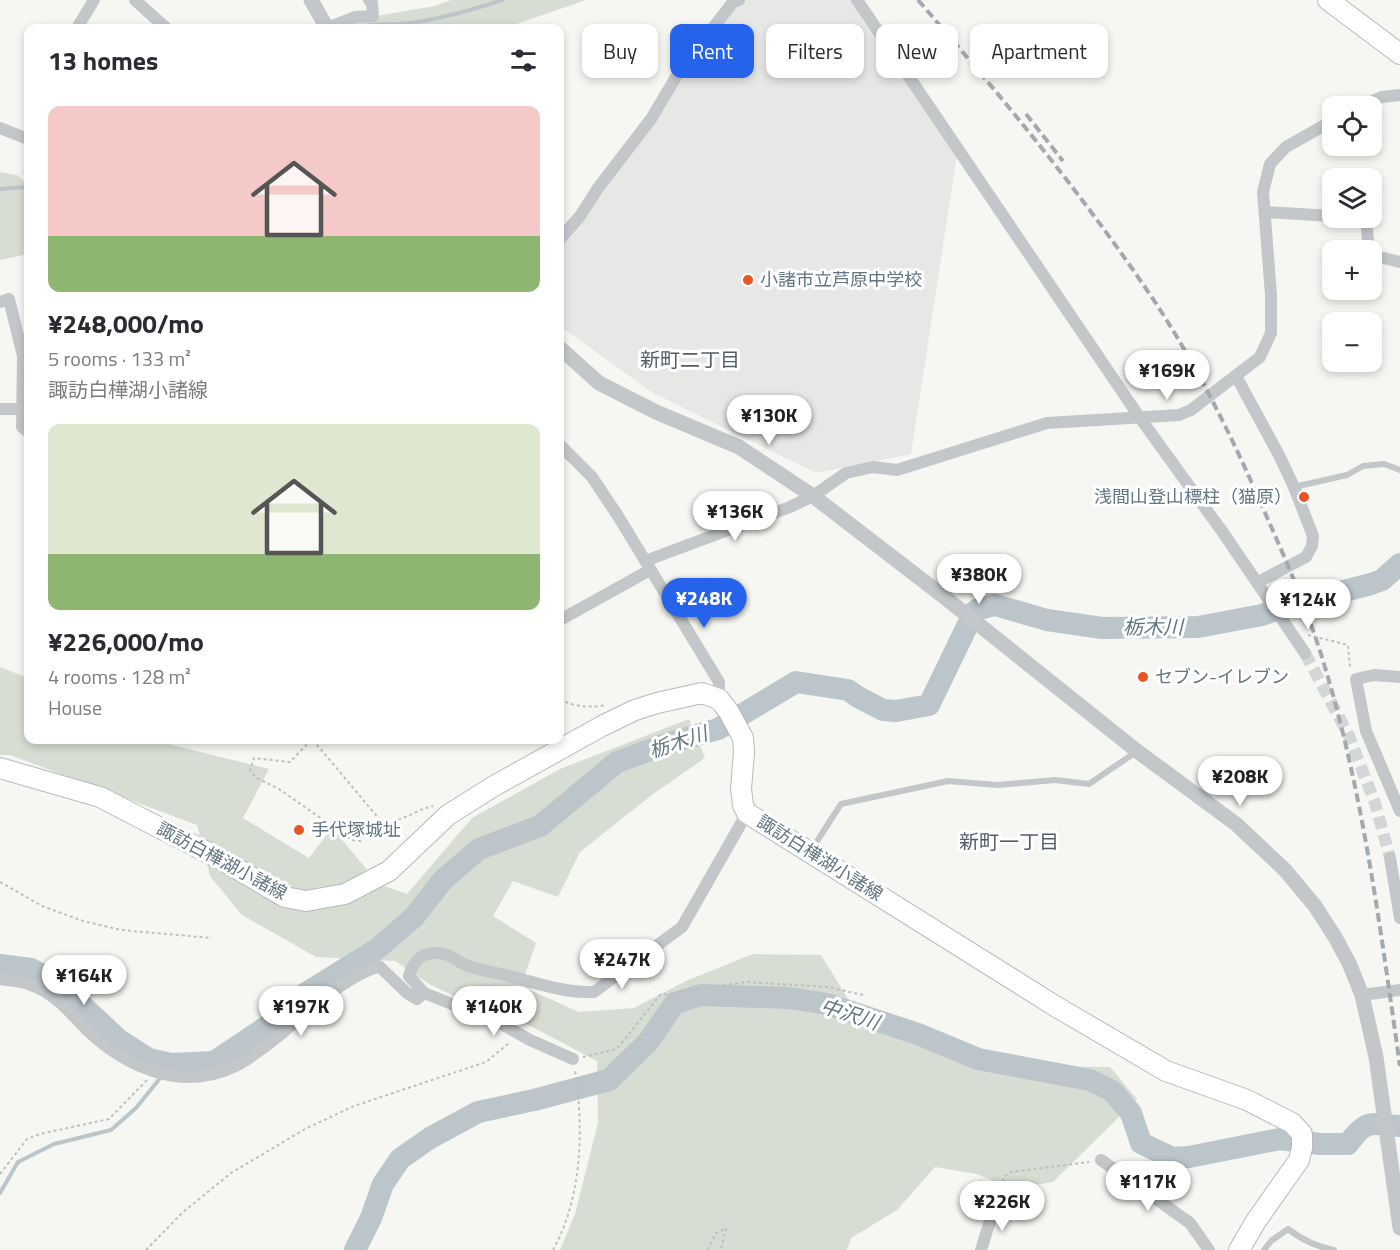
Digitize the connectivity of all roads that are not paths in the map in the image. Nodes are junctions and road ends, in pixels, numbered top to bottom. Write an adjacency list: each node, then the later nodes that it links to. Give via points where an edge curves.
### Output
1 (94, 0): 8 (street)
2 (135, 0): 9 (street)
3 (311, 0): 10 (street)
4 (369, 0): 11 (street, via 373,16)
5 (739, 0): 20 (street, via 733,2 679,72 651,119)
6 (857, 0): 30 (street)
7 (1328, 0): 12 (main road)
8 (79, 24)
9 (159, 24)
10 (325, 24)
11 (337, 24)
12 (1400, 54)
13 (1400, 95): 14 (street)
14 (1382, 97)
15 (1322, 127): 18 (street, via 1286,147 1270,164 1263,192)
16 (0, 128): 17 (street)
17 (24, 137)
18 (1265, 212): 19 (street); 26 (street, via 1271,333 1260,357)
19 (1322, 215)
20 (564, 234)
21 (1382, 258): 22 (street)
22 (1400, 262)
23 (0, 302): 24 (street, via 9,299)
24 (24, 349)
25 (564, 352): 35 (street, via 599,383 740,447)
26 (1236, 376): 30 (street, via 1191,410 1179,415); 34 (street)
27 (24, 382): 29 (street)
28 (0, 409): 29 (street)
29 (22, 409): 31 (street)
30 (1140, 418): 35 (street, via 1047,423 897,470 873,467 846,473); 37 (street)
31 (24, 429)
32 (564, 449): 36 (street, via 592,477)
33 (1400, 470): 34 (lane, via 1384,464 1363,466 1347,475)
34 (1294, 487): 37 (street, via 1313,536 1312,546 1306,557)
35 (813, 496): 36 (street); 42 (street)
36 (648, 566): 38 (street); 41 (street, via 720,682)
37 (1258, 582): 39 (street)
38 (564, 618)
39 (1305, 653)
40 (1400, 677): 44 (street, via 1374,675 1356,679 1365,731)
41 (719, 699): 43 (main road, 諏訪白樺湖小諸線, via 702,693 657,703 602,726 448,815 389,871 345,894 306,901 285,897 100,797); 46 (main road, 諏訪白樺湖小諸線, via 743,738 741,789)
42 (1137, 751): 47 (lane, via 1089,784 1055,780 998,785 948,781 841,804); 53 (street, via 1236,824 1285,870 1335,937)
43 (0, 768)
44 (1397, 795): 45 (street)
45 (1400, 811)
46 (747, 813): 47 (main road, 諏訪白樺湖小諸線); 52 (street, via 682,927 594,992 559,990 467,965 450,954 432,953 418,958 409,976)
47 (810, 852): 60 (main road, 諏訪白樺湖小諸線, via 1166,1071 1247,1101 1292,1123 1302,1134 1299,1160)
48 (1390, 858): 49 (street)
49 (1400, 918)
50 (0, 979): 52 (street, via 32,985 57,1000 111,1050 154,1073 186,1078 221,1073 239,1065 341,985 379,966 407,993 417,999)
51 (1400, 990): 53 (street)
52 (424, 993): 54 (street, via 500,1023)
53 (1362, 996): 57 (street, via 1376,1057)
54 (573, 1059)
55 (1101, 1160): 59 (street, via 1190,1223)
56 (995, 1205): 58 (street)
57 (1400, 1228)
58 (981, 1250)
59 (1209, 1250)
60 (1239, 1250)
61 (1264, 1250): 62 (lane, via 1287,1229)
62 (1334, 1250)

